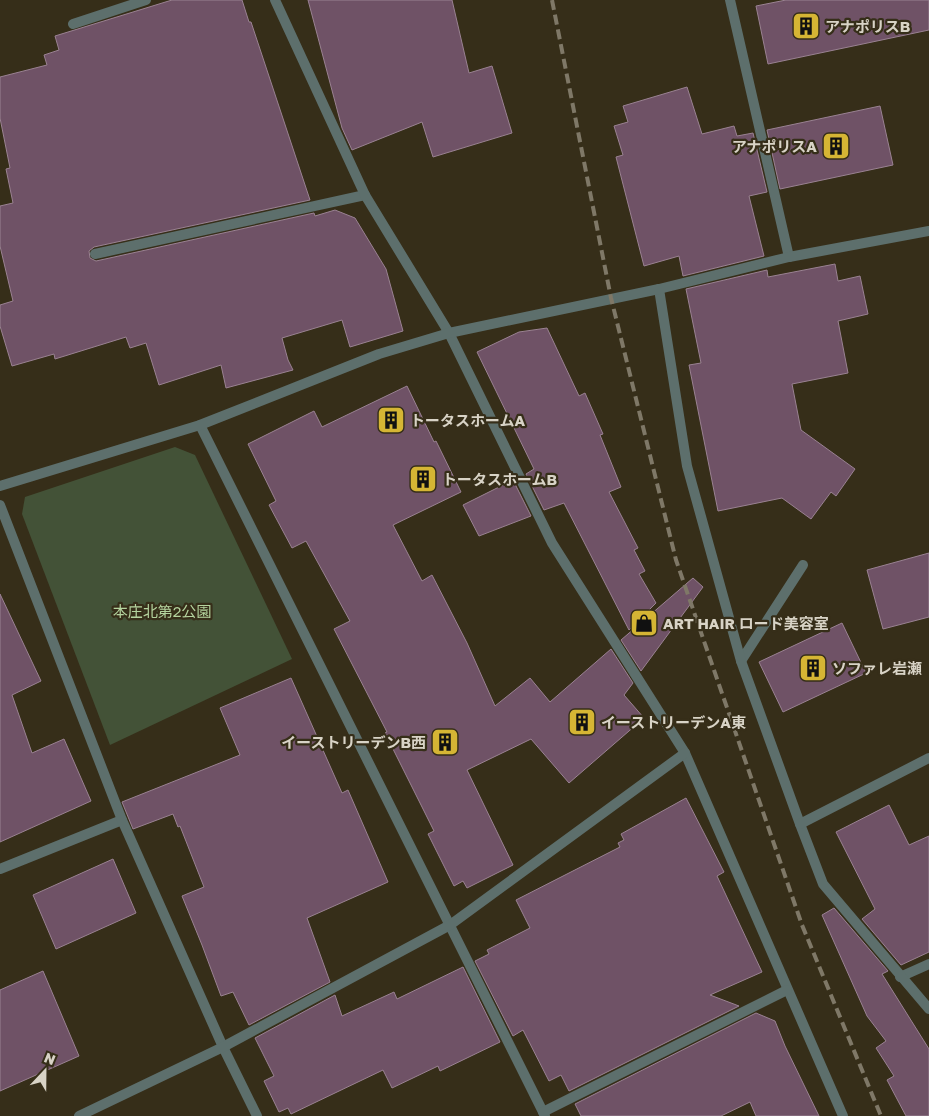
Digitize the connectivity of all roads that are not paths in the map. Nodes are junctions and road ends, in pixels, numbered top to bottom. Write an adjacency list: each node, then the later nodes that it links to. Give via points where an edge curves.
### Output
1 (146, 0): 4 (street)
2 (275, 0): 5 (street)
3 (730, 0): 8 (street)
4 (73, 24)
5 (365, 195): 7 (street); 10 (street)
6 (929, 231): 8 (street)
7 (96, 254)
8 (789, 257): 9 (street)
9 (659, 289): 10 (street); 15 (street, via 687,466)
10 (450, 333): 11 (street, via 379,354); 16 (street, via 552,543)
11 (200, 425): 12 (street); 21 (street)
12 (0, 486)
13 (0, 505): 18 (street)
14 (803, 565): 15 (street)
15 (741, 661): 19 (street)
16 (685, 753): 21 (street); 24 (street)
17 (929, 758): 19 (street)
18 (122, 820): 20 (street); 26 (street)
19 (800, 824): 23 (street, via 823,884)
20 (0, 870)
21 (450, 925): 26 (street); 27 (street)
22 (929, 964): 23 (street)
23 (900, 977): 25 (street)
24 (788, 990): 27 (street); 30 (street)
25 (929, 1009)
26 (223, 1047): 28 (street); 29 (street)
27 (544, 1114)
28 (79, 1116)
29 (257, 1116)
30 (843, 1116)

